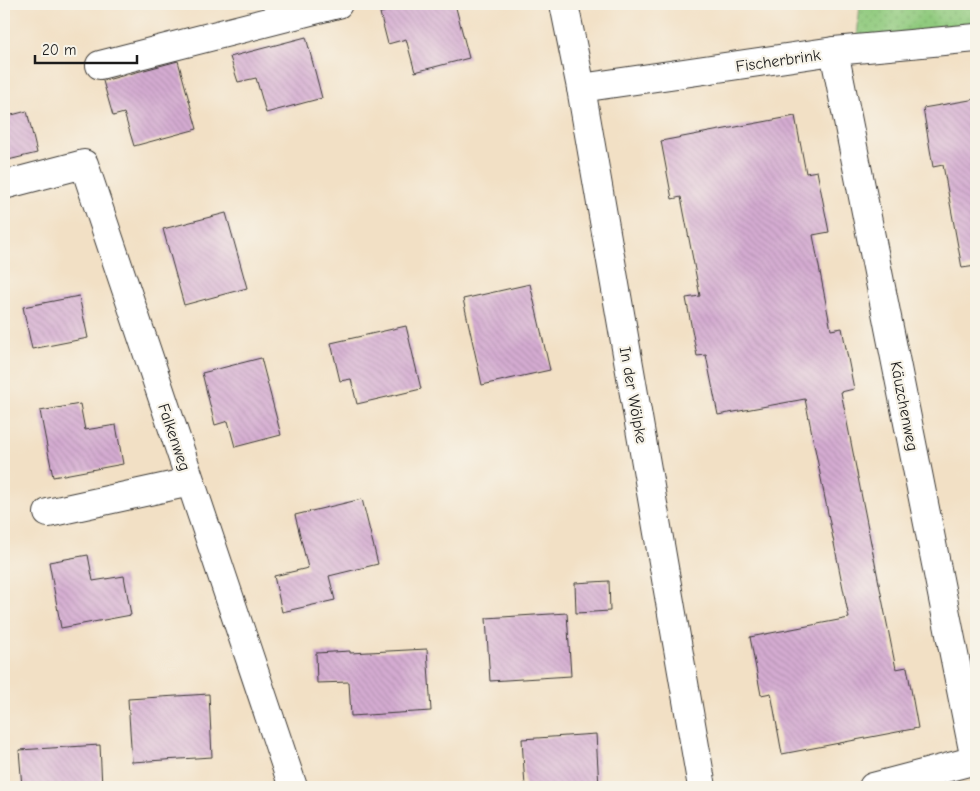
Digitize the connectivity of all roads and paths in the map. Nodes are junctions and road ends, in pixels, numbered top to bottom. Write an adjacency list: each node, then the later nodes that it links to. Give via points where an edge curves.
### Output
1 (338, 4): 5 (street)
2 (564, 4): 6 (street, In der Wölpke)
3 (976, 38): 4 (street, Fischerbrink)
4 (834, 51): 6 (street, Fischerbrink); 10 (street, Käuzchenweg)
5 (100, 65)
6 (580, 88): 12 (street, In der Wölpke)
7 (4, 185): 8 (street, Falkenweg, via 84,164)
8 (190, 482): 9 (street); 11 (street, Falkenweg)
9 (48, 513)
10 (976, 760): 13 (street)
11 (293, 787)
12 (702, 787)
13 (873, 787)

